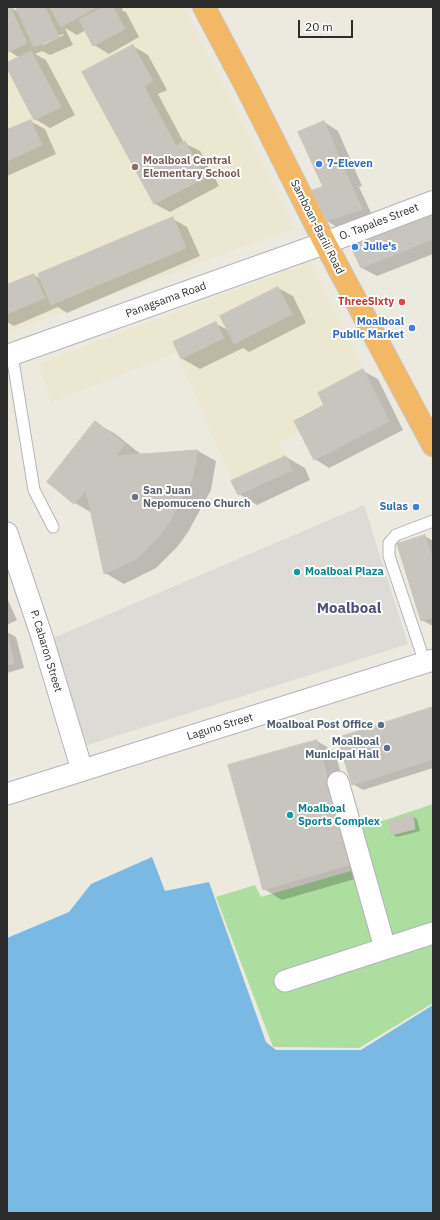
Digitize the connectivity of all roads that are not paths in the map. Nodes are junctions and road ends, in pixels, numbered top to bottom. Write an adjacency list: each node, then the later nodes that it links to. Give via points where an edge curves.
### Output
1 (204, 7): 3 (highway, Samboan-Barili Road)
2 (433, 202): 3 (street, O. Tapales Street)
3 (325, 243): 4 (street, Panagsama Road); 5 (highway, Samboan-Barili Road)
4 (9, 355): 7 (lane, via 23,419 34,490)
5 (431, 439)
6 (433, 521): 9 (lane, via 396,535 389,543 389,556)
7 (53, 527)
8 (7, 532): 10 (street, P. Cabaron Street)
9 (429, 661): 10 (street, Laguno Street)
10 (82, 770): 12 (street, Laguno Street)
11 (338, 782): 14 (street)
12 (7, 794)
13 (433, 933): 14 (street)
14 (385, 948): 15 (street)
15 (285, 981)

